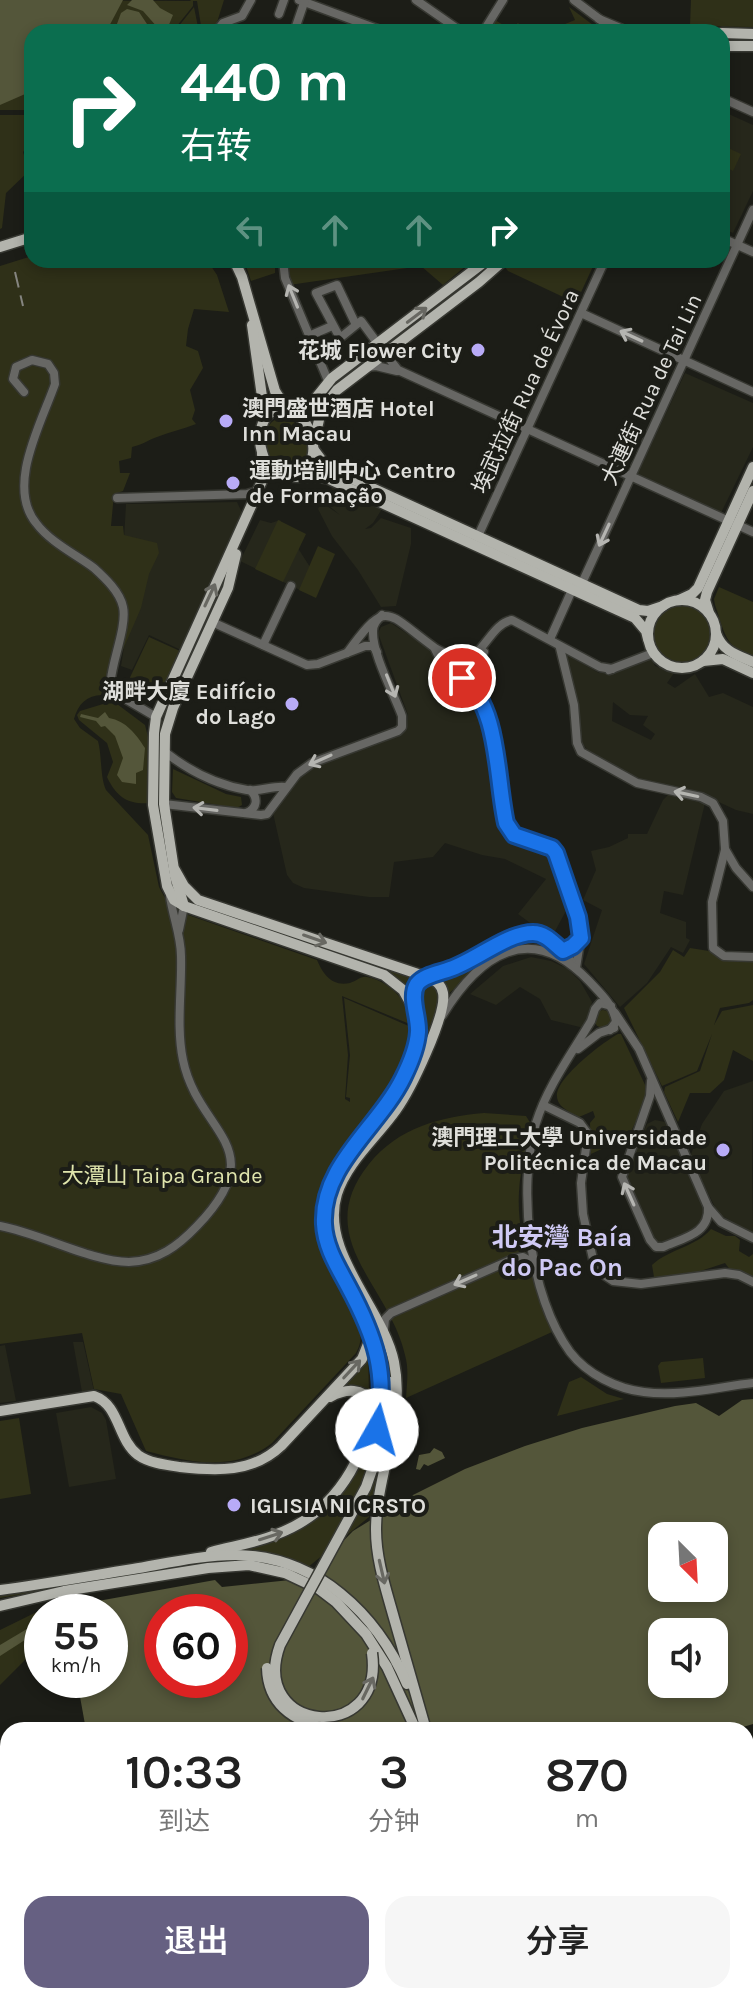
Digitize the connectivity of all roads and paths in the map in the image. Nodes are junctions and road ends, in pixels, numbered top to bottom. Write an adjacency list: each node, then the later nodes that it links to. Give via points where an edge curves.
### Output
1 (251, 0): 9 (street, via 242,16)
2 (284, 0): 7 (street)
3 (416, 0): 12 (street)
4 (503, 0): 13 (street)
5 (574, 0): 8 (street)
6 (303, 1): 10 (street); 11 (street)
7 (279, 14)
8 (599, 19): 14 (street); 15 (street)
9 (225, 24)
10 (296, 24)
11 (364, 24)
12 (450, 24)
13 (488, 24)
14 (606, 24)
15 (611, 24)
16 (730, 33): 17 (main road)
17 (753, 34)
18 (730, 46): 19 (main road)
19 (753, 46)
20 (730, 102): 21 (street)
21 (753, 112)
22 (753, 210): 25 (street, 大連街 Rua de Tai Lin)
23 (24, 240): 26 (main road)
24 (730, 242): 25 (street)
25 (737, 245): 27 (street); 28 (street, 大連街 Rua de Tai Lin)
26 (0, 247)
27 (753, 252)
28 (730, 260)
29 (237, 268): 41 (main road)
30 (284, 268): 38 (street, one-way to 30)
31 (477, 268): 39 (main road, one-way to 31)
32 (496, 268): 40 (main road)
33 (601, 268): 35 (street, 埃武拉街 Rua de Évora)
34 (726, 268): 42 (street, 大連街 Rua de Tai Lin)
35 (581, 313): 42 (street, one-way to 35); 50 (street, 埃武拉街 Rua de Évora)
36 (356, 325): 37 (street, via 340,338); 37 (street, via 337,285 316,293); 39 (street, via 361,321)
37 (332, 326): 38 (street)
38 (309, 336): 45 (street)
39 (378, 344): 45 (main road)
40 (396, 345): 43 (main road); 44 (street, via 391,361)
41 (260, 357): 48 (main road); 49 (main road)
42 (684, 361): 47 (street); 55 (street, 大連街 Rua de Tai Lin)
43 (364, 369): 44 (street, via 374,365); 51 (main road, via 328,400)
44 (409, 375): 50 (street)
45 (329, 383): 48 (main road, via 311,404)
46 (24, 392): 85 (street, via 13,379 16,367 32,360 48,364 55,384 26,467 25,503 41,530 116,593 123,615 111,679 122,697)
47 (753, 392)
48 (289, 411): 49 (main road); 51 (main road, via 301,420)
49 (265, 418): 52 (main road)
50 (527, 429): 55 (street); 62 (street, 埃武拉街 Rua de Évora)
51 (314, 446): 54 (main road, via 309,467); 62 (main road, via 335,471)
52 (262, 454): 56 (main road); 58 (main road, via 265,468)
53 (753, 467): 60 (main road)
54 (299, 475): 56 (main road); 64 (main road, via 329,479)
55 (631, 476): 60 (street); 64 (street, 大連街 Rua de Tai Lin, one-way to 64)
56 (283, 477): 69 (main road, via 265,488)
57 (753, 491): 60 (main road)
58 (252, 496): 59 (street); 75 (main road, one-way to 58)
59 (117, 498)
60 (733, 523): 61 (street); 65 (main road, via 698,588); 68 (main road, via 707,592)
61 (753, 532)
62 (478, 536): 64 (main road)
63 (291, 586): 73 (street)
64 (577, 587): 66 (main road, via 639,610); 71 (street, 大連街 Rua de Tai Lin); 72 (main road, via 635,618)
65 (678, 601): 66 (main road); 68 (main road, via 694,602)
66 (663, 606): 72 (main road, via 652,618)
67 (382, 615): 76 (street, via 371,621); 78 (street, via 373,626); 79 (street, via 395,617)
68 (710, 615): 70 (main road)
69 (212, 622): 73 (street); 75 (main road, via 200,624); 86 (main road, via 169,722)
70 (715, 631): 80 (main road, via 728,651); 81 (main road, via 712,650)
71 (550, 639): 82 (street); 83 (street, via 506,621)
72 (648, 639): 77 (main road)
73 (263, 645): 76 (street, via 307,665)
74 (560, 648): 82 (street, via 600,670); 83 (street, via 512,624); 92 (street, one-way to 74, via 720,813 707,799 637,783 581,752)
75 (184, 652): 85 (main road)
76 (347, 653): 78 (street, via 369,645)
77 (653, 653): 81 (main road, via 676,668); 82 (street)
78 (379, 656): 88 (street, one-way to 88, via 402,727 312,763)
79 (446, 659): 83 (street, via 444,669); 83 (street, via 457,655)
80 (753, 662)
81 (699, 663): 84 (main road, via 723,659)
82 (612, 669)
83 (463, 672): 98 (street, via 491,729 506,823 514,835 556,853)
84 (753, 673)
85 (156, 717): 87 (main road)
86 (165, 752): 89 (street, via 207,778); 90 (main road)
87 (153, 784): 90 (main road); 95 (main road)
88 (286, 787): 89 (street); 91 (street, via 272,810)
89 (250, 790): 91 (street, via 256,803)
90 (164, 804): 91 (street, one-way to 90); 93 (main road)
91 (246, 813)
92 (725, 849): 94 (street); 102 (street, via 712,902 712,940 715,951 724,956)
93 (175, 870): 96 (main road); 105 (main road, one-way to 105, via 198,900)
94 (753, 887)
95 (170, 894): 96 (main road); 97 (street)
96 (184, 906): 97 (street); 108 (main road, via 384,975 403,990)
97 (179, 935): 120 (street, via 182,1053 188,1079 229,1151 230,1174 222,1195 177,1245 141,1261 113,1260)
98 (581, 938): 100 (street); 103 (street)
99 (532, 947): 100 (street); 101 (street); 103 (street)
100 (563, 951): 101 (street, via 543,935 530,933); 103 (street)
101 (497, 952): 105 (street); 110 (street, via 459,988)
102 (753, 957)
103 (576, 968): 104 (street)
104 (584, 976): 106 (street); 107 (street)
105 (427, 977): 108 (main road, via 416,987); 110 (main road, via 440,985 444,997)
106 (595, 1009): 107 (street, via 600,1003); 109 (street)
107 (613, 1010): 111 (street, via 616,1022); 112 (street)
108 (417, 1015): 126 (main road, via 416,1043 403,1077 339,1169 325,1205 328,1244)
109 (591, 1021): 113 (street); 114 (street)
110 (435, 1027): 126 (main road, via 411,1085 346,1176 334,1206 336,1234)
111 (610, 1030): 112 (street); 113 (street)
112 (627, 1031): 115 (street)
113 (599, 1033): 114 (street)
114 (572, 1054): 116 (street)
115 (651, 1076): 117 (street); 118 (street)
116 (543, 1105): 121 (street, via 526,1180); 125 (street, via 586,1130 582,1204 590,1251 604,1275 641,1284 725,1273)
117 (666, 1112): 118 (street); 119 (street)
118 (645, 1113): 119 (street, one-way to 118, via 701,1230 663,1247 654,1245 622,1177)
119 (708, 1207): 122 (street, via 721,1222)
120 (0, 1226)
121 (531, 1237): 123 (street, via 525,1251); 124 (street)
122 (753, 1238)
123 (513, 1259): 124 (street, via 523,1257); 127 (street, one-way to 127, via 391,1313 384,1322)
124 (536, 1265): 128 (street, via 558,1331 591,1372 643,1392)
125 (753, 1282)
126 (375, 1330): 127 (main road); 129 (main road, one-way to 126, via 362,1359); 130 (main road); 132 (main road, via 388,1361 390,1393)
127 (385, 1336): 141 (main road, one-way to 141, via 394,1361 397,1401 376,1526 379,1561)
128 (753, 1383)
129 (325, 1399): 130 (main road, via 350,1390); 131 (main road, via 275,1452 249,1465 221,1470 171,1466 142,1457 129,1445 110,1407 94,1396)
130 (375, 1403): 134 (main road, one-way to 130, via 268,1538 308,1519 351,1474)
131 (0, 1411)
132 (378, 1443): 137 (main road, one-way to 137, bridge, via 366,1487 276,1655 274,1676 286,1702 300,1713 321,1718 345,1713 359,1703 374,1675); 138 (main road, bridge, via 268,1661 269,1687 283,1709)
133 (207, 1562): 134 (main road); 136 (main road); 137 (main road, via 285,1573 327,1595); 140 (main road, via 260,1557 290,1565 337,1589 386,1643)
134 (140, 1568): 135 (main road)
135 (0, 1590)
136 (0, 1606)
137 (366, 1634): 139 (main road)
138 (300, 1722)
139 (419, 1722)
140 (419, 1722)
141 (420, 1722)

